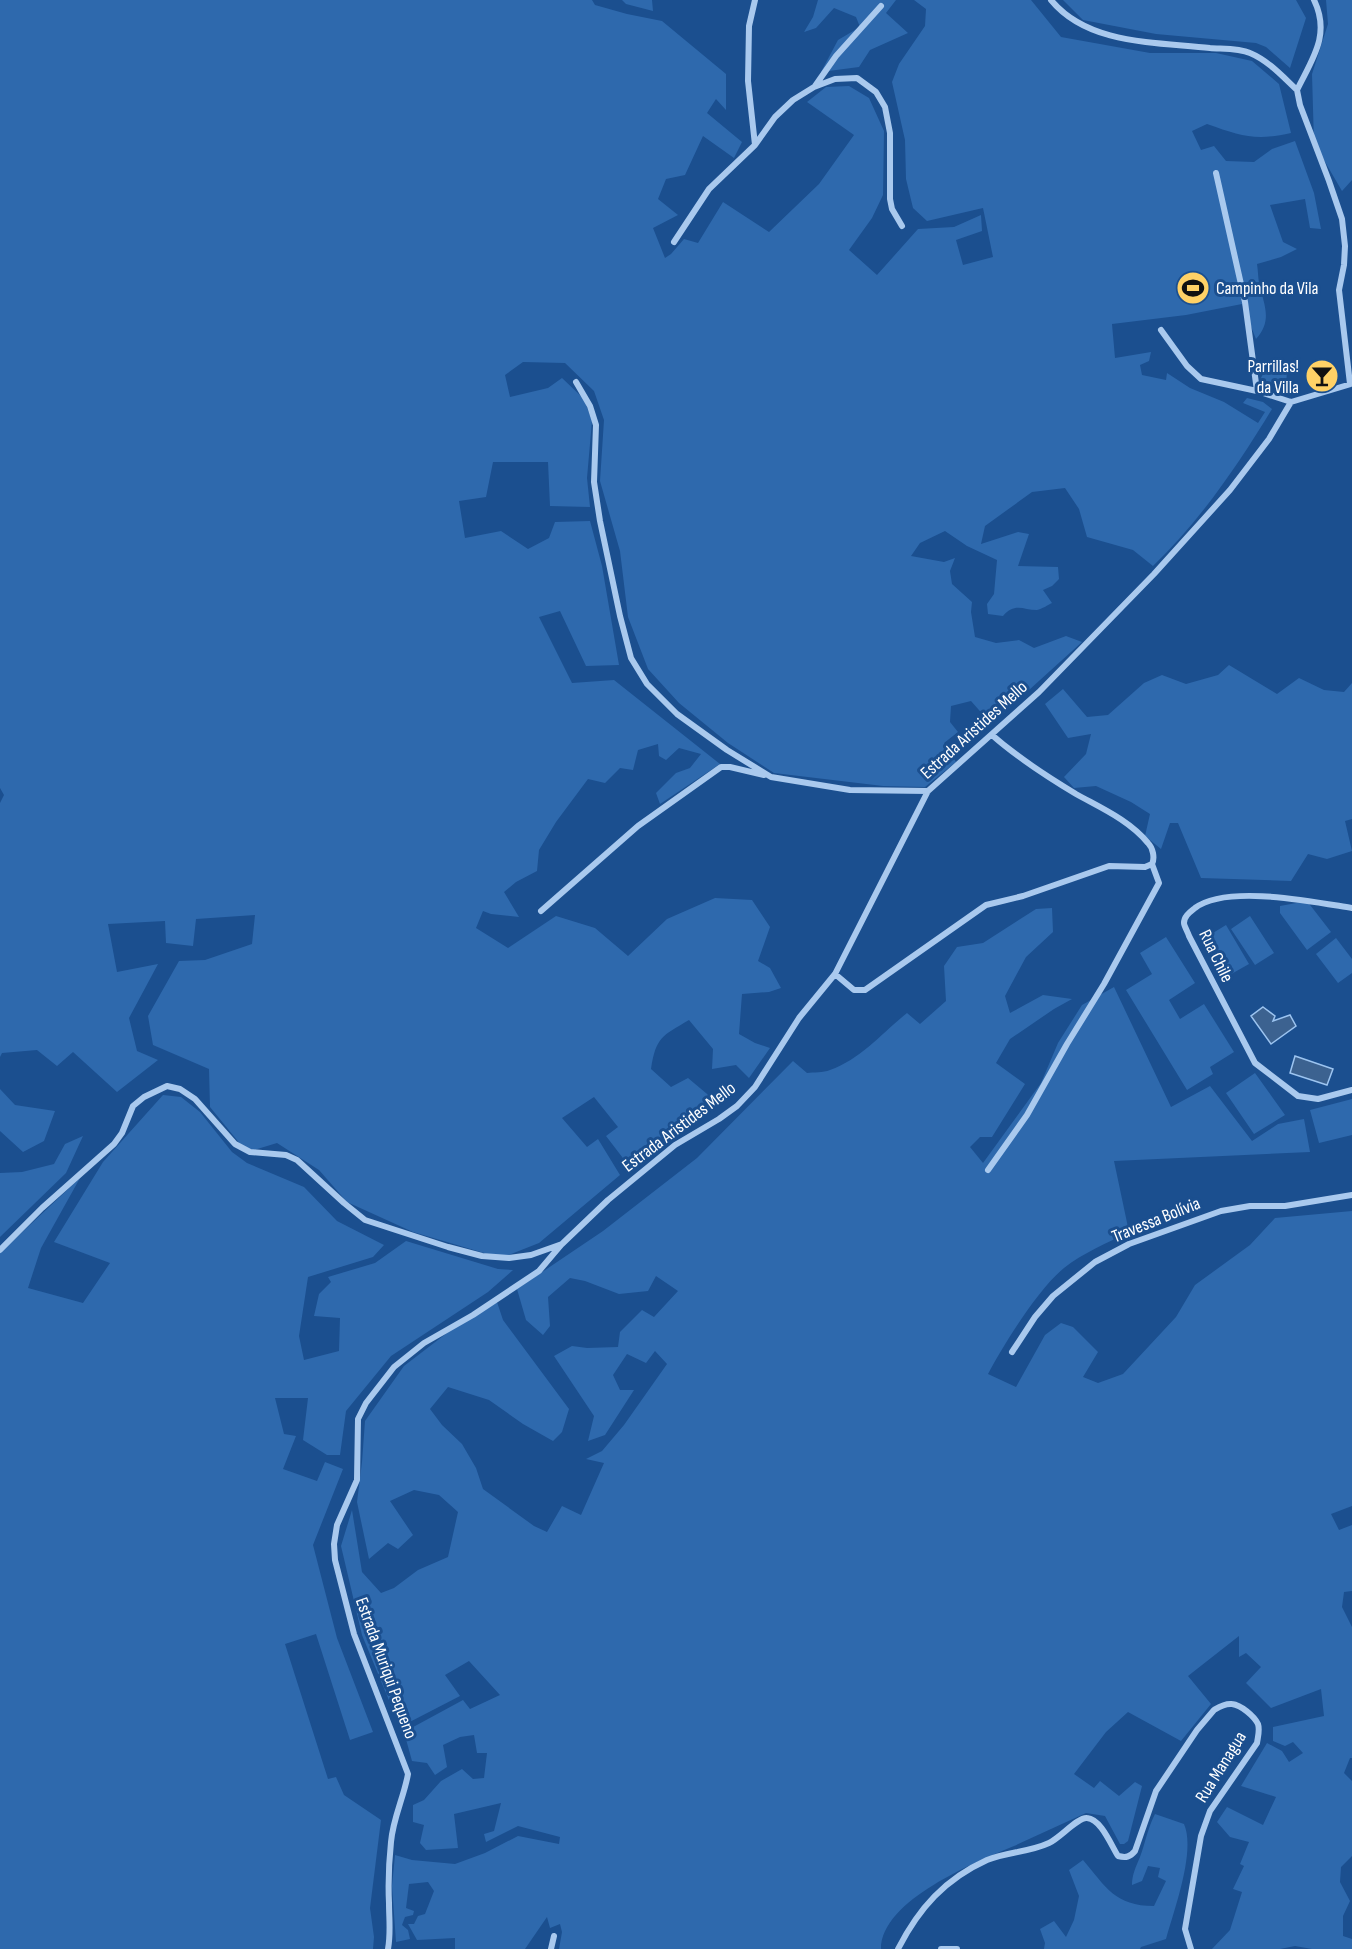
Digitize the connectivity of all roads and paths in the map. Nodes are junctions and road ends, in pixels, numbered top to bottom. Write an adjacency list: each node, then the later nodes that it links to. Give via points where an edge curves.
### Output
1 (755, 0): 7 (street, via 748,26)
2 (1051, 0): 6 (street, via 1073,21 1094,31 1145,41 1249,52)
3 (1314, 0): 6 (street, via 1322,26 1320,43)
4 (881, 6): 5 (street)
5 (814, 87): 7 (street, via 775,117); 9 (street, via 835,78 857,78 876,92 885,107 890,133 890,199)
6 (1297, 90): 13 (street, via 1342,219 1345,246 1339,290)
7 (754, 145): 10 (street, via 710,189)
8 (1216, 173): 14 (street, via 1245,303)
9 (902, 226)
10 (674, 242)
11 (1161, 330): 14 (street, via 1201,379)
12 (576, 382): 17 (street, via 596,425 594,482 631,658 647,684 677,714)
13 (1351, 384): 15 (street)
14 (1257, 391): 15 (street)
15 (1291, 402): 16 (street, Estrada Aristides Mello, via 1230,490 1146,582)
16 (992, 735): 18 (street, Estrada Aristides Mello); 19 (street, via 1016,756 1113,813 1137,832 1150,845)
17 (771, 777): 18 (street, via 850,790); 21 (street, via 721,767 638,826)
18 (928, 791): 22 (street, Estrada Aristides Mello)
19 (1152, 864): 22 (street, via 1109,866 986,905 866,990 854,990); 24 (street, via 1159,882 1027,1115)
20 (1352, 908): 23 (street, Rua Chile, via 1256,896 1214,899 1187,914 1184,923 1255,1063 1298,1096 1318,1099)
21 (541, 911)
22 (835, 974): 26 (street, Estrada Aristides Mello, via 799,1018 755,1087 737,1106 675,1145 608,1200)
23 (1352, 1090)
24 (988, 1170)
25 (1352, 1195): 28 (street, Travessa Bolívia, via 1221,1211 1130,1244 1095,1262 1053,1296)
26 (562, 1245): 27 (street, Estrada Aristides Mello, via 531,1255 482,1256 365,1220 297,1160 286,1155 250,1152 235,1144 195,1099 167,1086 133,1106 114,1144); 30 (street, Estrada Muriqui Pequeno, via 539,1271 424,1343 394,1367 358,1419 357,1480 337,1525 334,1552 354,1634 408,1774 391,1842)
27 (0, 1250)
28 (1012, 1352)
29 (555, 1936): 31 (street)
30 (388, 1949)
31 (551, 1949)
32 (898, 1949): 35 (street, Rua Managua, via 923,1907 957,1878 988,1860 1047,1844 1081,1819 1097,1822 1118,1856 1131,1856 1156,1791 1214,1710 1232,1704 1246,1710 1257,1722 1259,1732 1257,1743 1210,1811 1201,1836 1185,1929)
33 (941, 1949): 34 (street)
34 (957, 1949)
35 (1191, 1949)

